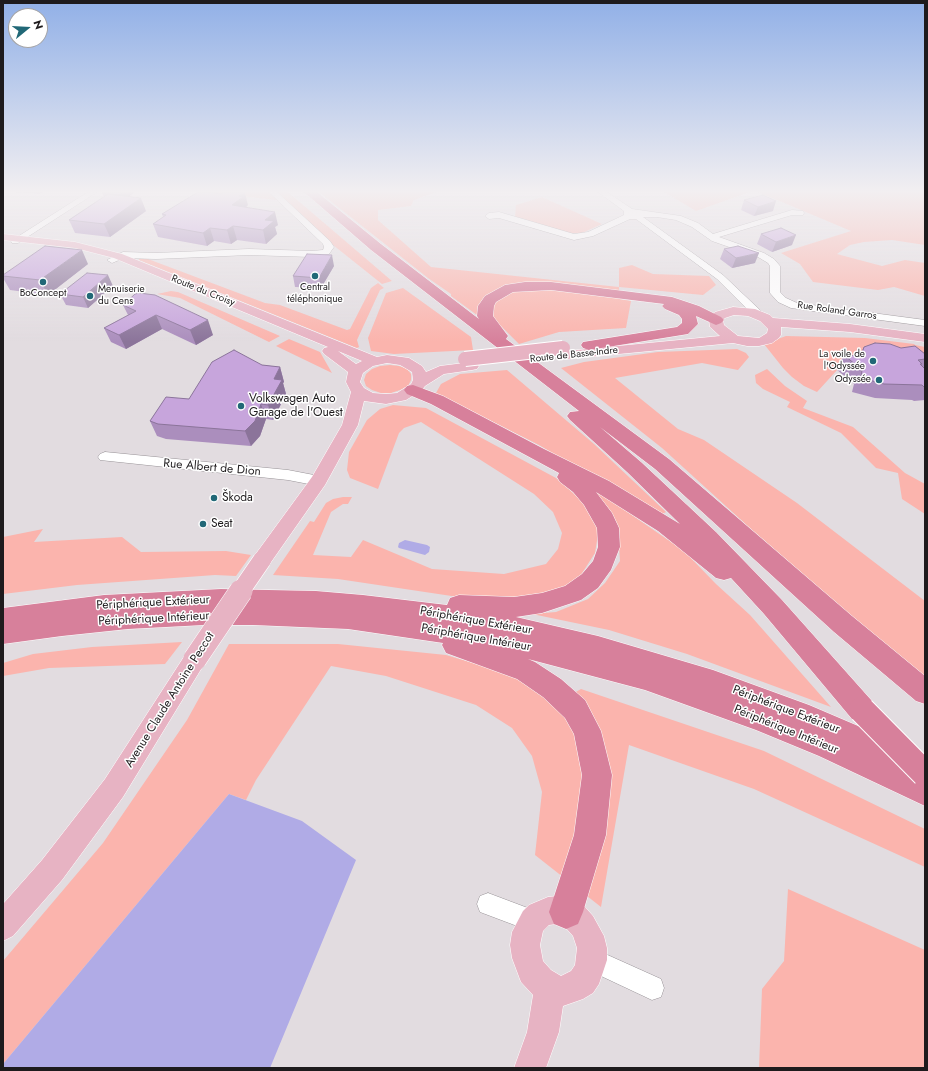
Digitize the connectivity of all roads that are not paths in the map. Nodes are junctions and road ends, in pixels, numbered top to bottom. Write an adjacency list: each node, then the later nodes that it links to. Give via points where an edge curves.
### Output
1 (27, 242): 7 (main road, Route du Croisy)
2 (326, 242): 7 (street, via 329,247 326,252 312,254 249,252 123,255)
3 (358, 242): 37 (highway, via 580,420 672,502 746,577)
4 (371, 242): 20 (highway)
5 (672, 242): 8 (street)
6 (724, 242): 12 (street, Rue Roland Garros, via 771,261 775,266 775,293 782,300 795,306)
7 (115, 258): 21 (main road, Route du Croisy); 24 (main road, Route du Croisy, via 316,344)
8 (732, 288): 10 (street, via 739,304); 11 (street)
9 (622, 295): 13 (highway, via 672,301 694,308); 18 (highway, via 677,308 690,318 690,324 675,334); 20 (highway, via 539,286 520,287 498,293 486,306 485,316 490,327 515,348)
10 (733, 311): 11 (main road); 13 (main road, Route de Basse-Indre, via 720,315)
11 (758, 314): 14 (main road)
12 (925, 322)
13 (716, 323): 16 (main road); 18 (main road, Route de Basse-Indre, via 708,332 689,336)
14 (772, 329): 15 (main road, via 850,328); 16 (main road, via 767,340 747,342); 17 (main road, via 786,333 854,335)
15 (925, 338)
16 (733, 339): 19 (main road, Route de Basse-Indre)
17 (925, 342)
18 (589, 346): 19 (main road, Route de Basse-Indre)
19 (565, 352): 23 (main road, Route de Basse-Indre)
20 (519, 357): 36 (highway, via 662,464 843,624)
21 (375, 361): 22 (main road, via 393,359); 24 (main road)
22 (409, 363): 23 (main road, Route de Basse-Indre); 25 (main road, via 419,372)
23 (468, 363): 25 (main road, Route de Basse-Indre, via 440,370)
24 (356, 371): 26 (main road, via 353,382)
25 (416, 387): 27 (main road, via 401,397); 29 (highway)
26 (359, 392): 27 (main road, via 369,397); 28 (main road, Avenue Claude Antoine Peccot)
27 (389, 399): 28 (main road, Avenue Claude Antoine Peccot, via 371,408)
28 (350, 425): 31 (main road, Avenue Claude Antoine Peccot)
29 (538, 454): 32 (highway, via 580,487 597,508 608,528 609,547 603,564 590,581 573,593 558,599 514,607 352,595); 37 (highway, via 602,486 672,530 726,572)
30 (105, 457): 31 (street, Rue Albert de Dion, via 288,475)
31 (319, 481): 44 (main road, Avenue Claude Antoine Peccot, bridge, via 195,659 114,788 52,870)
32 (329, 602): 33 (highway, Périphérique Extérieur, via 252,599 163,601 85,607); 38 (highway, Périphérique Extérieur, via 464,618 539,632 619,652 758,698)
33 (3, 618)
34 (422, 628): 35 (highway, Périphérique Intérieur, via 307,617 204,615 98,621); 40 (highway, Périphérique Intérieur, via 549,652 645,678 760,718 829,746); 42 (highway, via 441,641 526,670 552,688 575,709 587,731 597,775 590,835)
35 (3, 633)
36 (925, 692)
37 (862, 710): 39 (highway, bridge)
38 (925, 769)
39 (925, 774)
40 (925, 791)
41 (488, 904): 43 (street)
42 (566, 912): 43 (main road, via 548,911); 45 (main road, via 575,917 589,936)
43 (533, 921): 46 (main road, via 527,932 526,958 540,981)
44 (3, 926)
45 (592, 960): 46 (main road, via 582,982 561,991); 47 (street)
46 (550, 988): 48 (main road, via 543,1032)
47 (652, 988)
48 (530, 1068)

